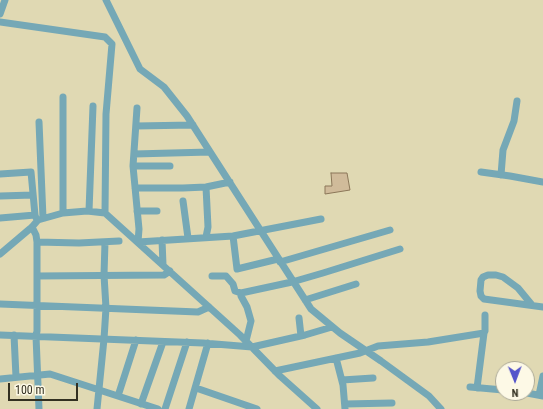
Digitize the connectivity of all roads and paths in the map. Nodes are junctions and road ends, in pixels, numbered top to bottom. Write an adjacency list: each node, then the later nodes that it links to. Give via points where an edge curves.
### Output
1 (5, 0): 3 (street)
2 (106, 0): 10 (street, via 140,69 167,90)
3 (0, 14)
4 (0, 22): 30 (street, via 105,37 112,44 106,114)
5 (63, 97): 29 (street)
6 (517, 101): 18 (street, via 514,121 503,150)
7 (93, 106): 26 (street)
8 (137, 108): 11 (street)
9 (39, 122): 32 (street)
10 (193, 125): 11 (street); 12 (street)
11 (136, 126): 13 (street)
12 (210, 152): 13 (street); 19 (street)
13 (134, 154): 14 (street)
14 (133, 166): 15 (street); 22 (street)
15 (170, 166)
16 (481, 172): 18 (street)
17 (0, 174): 23 (street, via 31,172)
18 (501, 175): 20 (street)
19 (230, 182): 21 (street); 36 (street)
20 (543, 182)
21 (206, 187): 22 (street); 38 (street)
22 (135, 188): 27 (street)
23 (33, 195): 24 (street); 32 (street)
24 (0, 196)
25 (183, 201): 39 (street)
26 (90, 211): 29 (street); 30 (street)
27 (137, 211): 28 (street); 44 (street)
28 (157, 211)
29 (63, 213): 32 (street)
30 (105, 213): 44 (street)
31 (0, 218): 32 (street)
32 (38, 218): 34 (street)
33 (321, 219): 36 (street)
34 (32, 227): 42 (street); 46 (street)
35 (390, 230): 47 (street, via 309,255)
36 (260, 231): 37 (street); 47 (street)
37 (233, 236): 38 (street); 47 (street, via 237,269)
38 (206, 237): 39 (street)
39 (188, 238): 40 (street)
40 (162, 240): 44 (street); 48 (street)
41 (119, 241): 43 (street)
42 (37, 242): 43 (street); 51 (street)
43 (105, 242): 50 (street)
44 (138, 242): 48 (street)
45 (400, 249): 53 (street)
46 (0, 254)
47 (279, 261): 53 (street)
48 (163, 265): 49 (street)
49 (170, 271): 50 (street, via 164,275); 60 (street)
50 (104, 275): 51 (street); 62 (street)
51 (37, 276): 58 (street)
52 (212, 276): 55 (street, via 226,276 232,282 235,291)
53 (292, 282): 55 (street); 56 (street)
54 (356, 284): 56 (street)
55 (241, 293): 73 (street, via 251,321)
56 (305, 300): 65 (street, via 311,309)
57 (0, 304): 58 (street)
58 (37, 305): 62 (street); 69 (street)
59 (532, 305): 59 (street, via 518,288 503,277 488,275 481,280 480,291 484,298); 61 (street)
60 (209, 307): 62 (street, via 198,312); 73 (street)
61 (543, 307)
62 (106, 308): 71 (street)
63 (485, 315): 66 (street)
64 (299, 318): 70 (street)
65 (332, 327): 70 (street); 78 (street)
66 (484, 333): 78 (street, via 428,342 378,346); 88 (street, via 474,388)
67 (0, 335): 68 (street)
68 (14, 335): 69 (street); 83 (street)
69 (36, 336): 71 (street); 81 (street)
70 (301, 336): 77 (street)
71 (104, 339): 72 (street); 89 (street)
72 (136, 340): 74 (street); 90 (street)
73 (246, 341): 77 (street)
74 (163, 342): 75 (street); 93 (street)
75 (187, 342): 76 (street); 99 (street)
76 (208, 343): 77 (street); 87 (street)
77 (252, 347): 80 (street)
78 (367, 350): 79 (street); 103 (street, via 429,396)
79 (336, 358): 80 (street); 86 (street)
80 (275, 371): 102 (street)
81 (38, 375): 83 (street); 89 (street, via 50,374); 96 (street)
82 (543, 376): 91 (street)
83 (16, 377): 85 (street)
84 (373, 378): 86 (street)
85 (0, 379)
86 (342, 380): 95 (street)
87 (196, 388): 94 (street); 100 (street)
88 (495, 389)
89 (100, 390): 90 (street); 97 (street)
90 (118, 396): 93 (street)
91 (541, 396)
92 (392, 403): 95 (street)
93 (141, 404): 98 (street)
94 (247, 407): 101 (street)
95 (345, 407)
96 (39, 409)
97 (97, 409)
98 (158, 409)
99 (164, 409)
100 (189, 409)
101 (257, 409)
102 (317, 409)
103 (441, 409)

